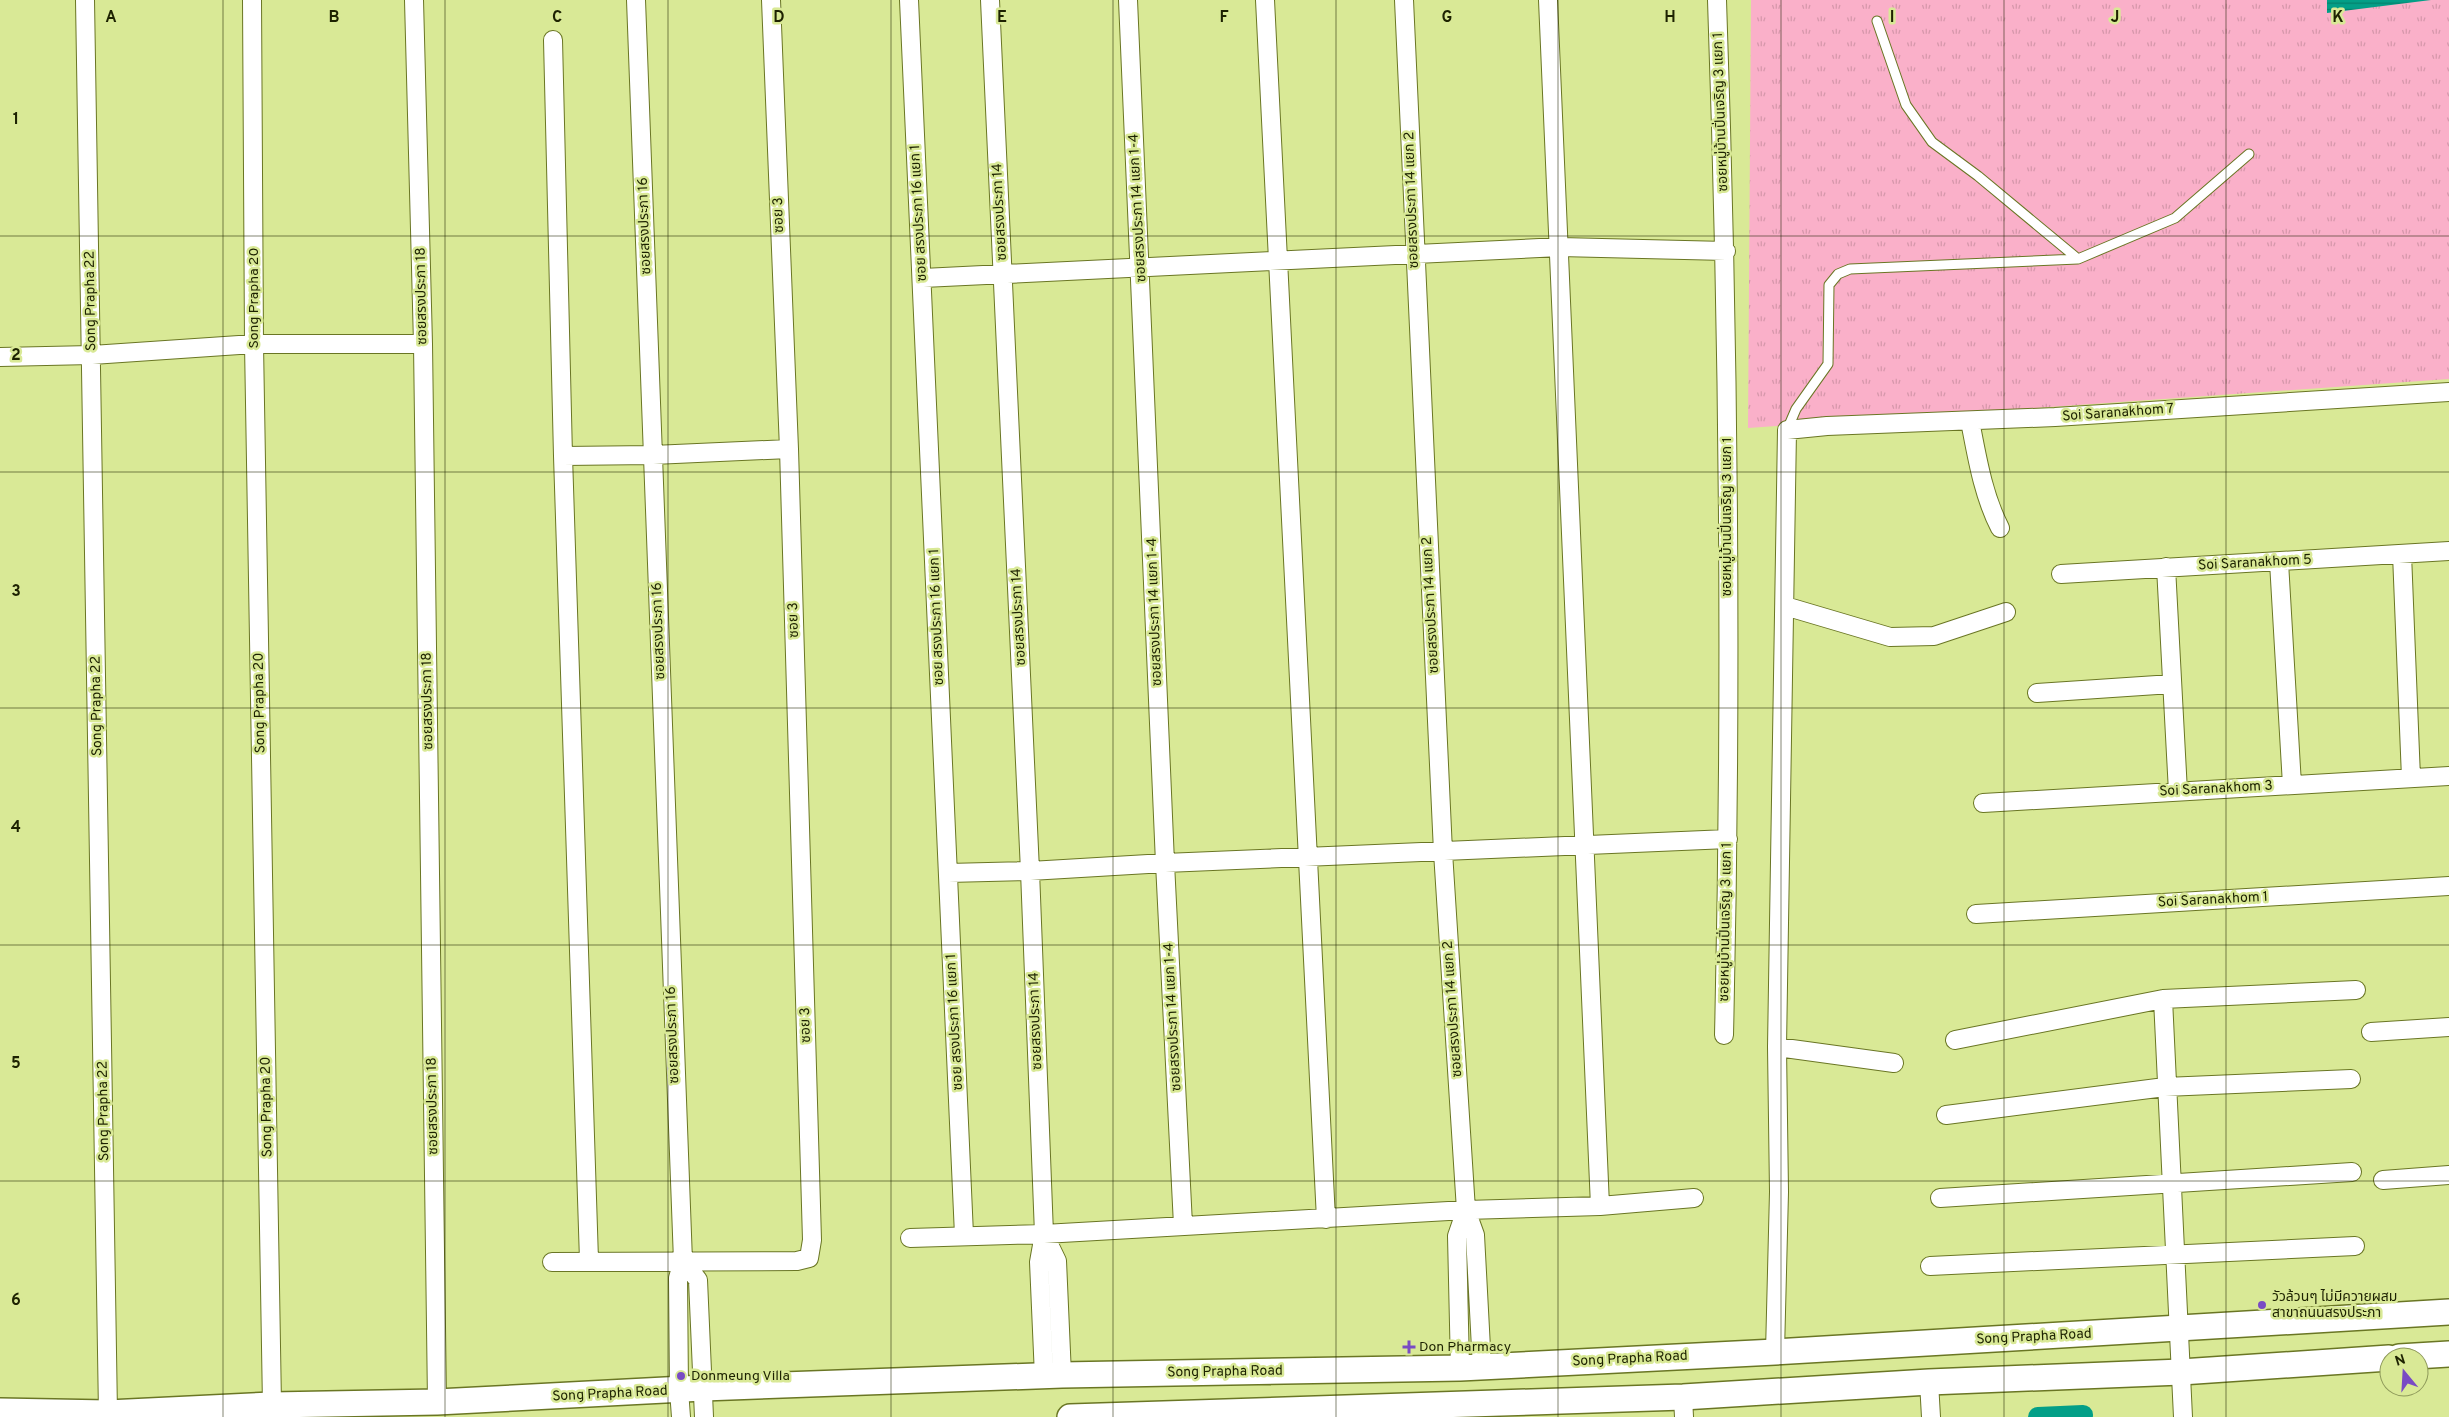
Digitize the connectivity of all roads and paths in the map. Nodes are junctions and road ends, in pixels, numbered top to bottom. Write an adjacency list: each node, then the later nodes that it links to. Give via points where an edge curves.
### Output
1 (85, 0): 26 (street, Song Prapha 22)
2 (252, 0): 24 (street, Song Prapha 20)
3 (414, 0): 25 (street, ซอยสรงประภา 18)
4 (636, 0): 32 (street, ซอยสรงประภา 16)
5 (771, 0): 31 (street, ซอย 3)
6 (908, 0): 23 (street, ซอย สรงประภา 16 แยก 1)
7 (990, 0): 22 (street, ซอยสรงประภา 14)
8 (1128, 0): 21 (street, ซอยสรงประภา 14 แยก 1-4)
9 (1265, 0): 20 (street)
10 (1404, 0): 18 (street, ซอยสรงประภา 14 แยก 2)
11 (1548, 0): 16 (street)
12 (1717, 0): 17 (street, ซอยหมู่บ้านปิ่นเจริญ 3 แยก 1)
13 (1877, 21): 19 (lane, via 1906,106 1932,142)
14 (553, 40): 33 (street)
15 (2249, 154): 19 (lane, via 2175,218)
16 (1560, 247): 17 (street); 18 (street); 50 (street)
17 (1726, 251): 49 (street, ซอยหมู่บ้านปิ่นเจริญ 3 แยก 1)
18 (1415, 255): 20 (street); 51 (street, ซอยสรงประภา 14 แยก 2)
19 (2078, 259): 30 (lane, via 1850,269 1838,274 1829,285 1828,364 1796,409)
20 (1278, 262): 21 (street); 52 (street)
21 (1141, 268): 22 (street); 53 (street, ซอยสรงประภา 14 แยก 1-4)
22 (1003, 274): 23 (street); 54 (street, ซอยสรงประภา 14)
23 (923, 278): 55 (street, ซอย สรงประภา 16 แยก 1)
24 (254, 344): 25 (street); 26 (street); 100 (street, Song Prapha 20)
25 (423, 344): 99 (street, ซอยสรงประภา 18)
26 (92, 355): 27 (street); 103 (street, Song Prapha 22)
27 (0, 357)
28 (2449, 392): 29 (street, Soi Saranakhom 7)
29 (1970, 421): 30 (street, Soi Saranakhom 7); 34 (street, via 1991,511)
30 (1788, 430): 40 (street)
31 (788, 449): 32 (street); 85 (street, ซอย 3, via 812,1240 809,1258 797,1261)
32 (653, 455): 33 (street); 85 (street, ซอยสรงประภา 16)
33 (563, 456): 84 (street)
34 (2000, 528)
35 (2449, 551): 36 (street, Soi Saranakhom 5)
36 (2402, 554): 37 (street, Soi Saranakhom 5); 45 (street)
37 (2278, 562): 38 (street, Soi Saranakhom 5); 46 (street)
38 (2166, 567): 39 (street, Soi Saranakhom 5); 42 (street)
39 (2061, 574)
40 (1785, 606): 41 (street, via 1890,637 1934,636); 64 (street)
41 (2006, 612)
42 (2172, 684): 43 (street); 47 (street)
43 (2037, 693)
44 (2449, 776): 45 (street, Soi Saranakhom 3)
45 (2411, 778): 46 (street, Soi Saranakhom 3)
46 (2292, 785): 47 (street, Soi Saranakhom 3)
47 (2178, 792): 48 (street, Soi Saranakhom 3)
48 (1983, 803)
49 (1728, 839): 50 (street); 62 (street, ซอยหมู่บ้านปิ่นเจริญ 3 แยก 1)
50 (1585, 843): 51 (street); 75 (street)
51 (1443, 852): 52 (street); 76 (street, ซอยสรงประภา 14 แยก 2)
52 (1309, 857): 53 (street); 77 (street)
53 (1165, 863): 54 (street); 78 (street, ซอยสรงประภา 14 แยก 1-4)
54 (1030, 872): 55 (street); 79 (street, ซอยสรงประภา 14)
55 (948, 873): 80 (street, ซอย สรงประภา 16 แยก 1)
56 (2449, 886): 57 (street, Soi Saranakhom 1)
57 (1976, 914)
58 (2356, 990): 59 (street)
59 (2163, 999): 63 (street); 67 (street)
60 (2449, 1027): 61 (street)
61 (2371, 1032)
62 (1724, 1035)
63 (1955, 1040)
64 (1777, 1047): 65 (street); 90 (street, via 1779,1192)
65 (1894, 1063)
66 (2351, 1079): 67 (street)
67 (2165, 1087): 68 (street); 72 (street)
68 (1946, 1114)
69 (2352, 1172): 72 (street)
70 (2449, 1175): 71 (street)
71 (2383, 1180)
72 (2171, 1183): 74 (street); 83 (street)
73 (1694, 1198): 75 (street)
74 (1940, 1198)
75 (1600, 1206): 76 (street)
76 (1466, 1210): 77 (street); 94 (street, via 1457,1236)
77 (1326, 1219): 78 (street)
78 (1183, 1225): 79 (street)
79 (1044, 1234): 80 (street); 96 (street, ซอยสรงประภา 14, via 1039,1262)
80 (964, 1235): 81 (street)
81 (910, 1238)
82 (2355, 1246): 83 (street)
83 (2175, 1253): 87 (street); 89 (street)
84 (589, 1260): 85 (street); 86 (street)
85 (683, 1261): 98 (street, ซอยสรงประภา 16, via 678,1278); 98 (street, via 698,1280)
86 (552, 1262)
87 (1930, 1266)
88 (2449, 1312): 89 (main road, Song Prapha Road)
89 (2178, 1328): 90 (main road, Song Prapha Road); 95 (street)
90 (1775, 1352): 94 (main road, Song Prapha Road)
91 (2449, 1354): 92 (main road)
92 (2429, 1355)
93 (2379, 1359): 95 (main road)
94 (1471, 1367): 96 (main road, Song Prapha Road)
95 (2181, 1372): 97 (main road); 110 (street)
96 (1053, 1376): 98 (main road, Song Prapha Road)
97 (1929, 1382): 101 (main road); 105 (street)
98 (691, 1389): 99 (main road, Song Prapha Road); 107 (street); 108 (street)
99 (437, 1402): 100 (main road, Song Prapha Road)
100 (272, 1405): 103 (main road, Song Prapha Road)
101 (1684, 1410): 104 (main road)
102 (0, 1411): 103 (main road, Song Prapha Road)
103 (108, 1413)
104 (1341, 1413): 106 (main road)
105 (1931, 1413)
106 (1115, 1416): 109 (main road)
107 (681, 1417)
108 (704, 1417)
109 (1070, 1417)
110 (2183, 1417)

